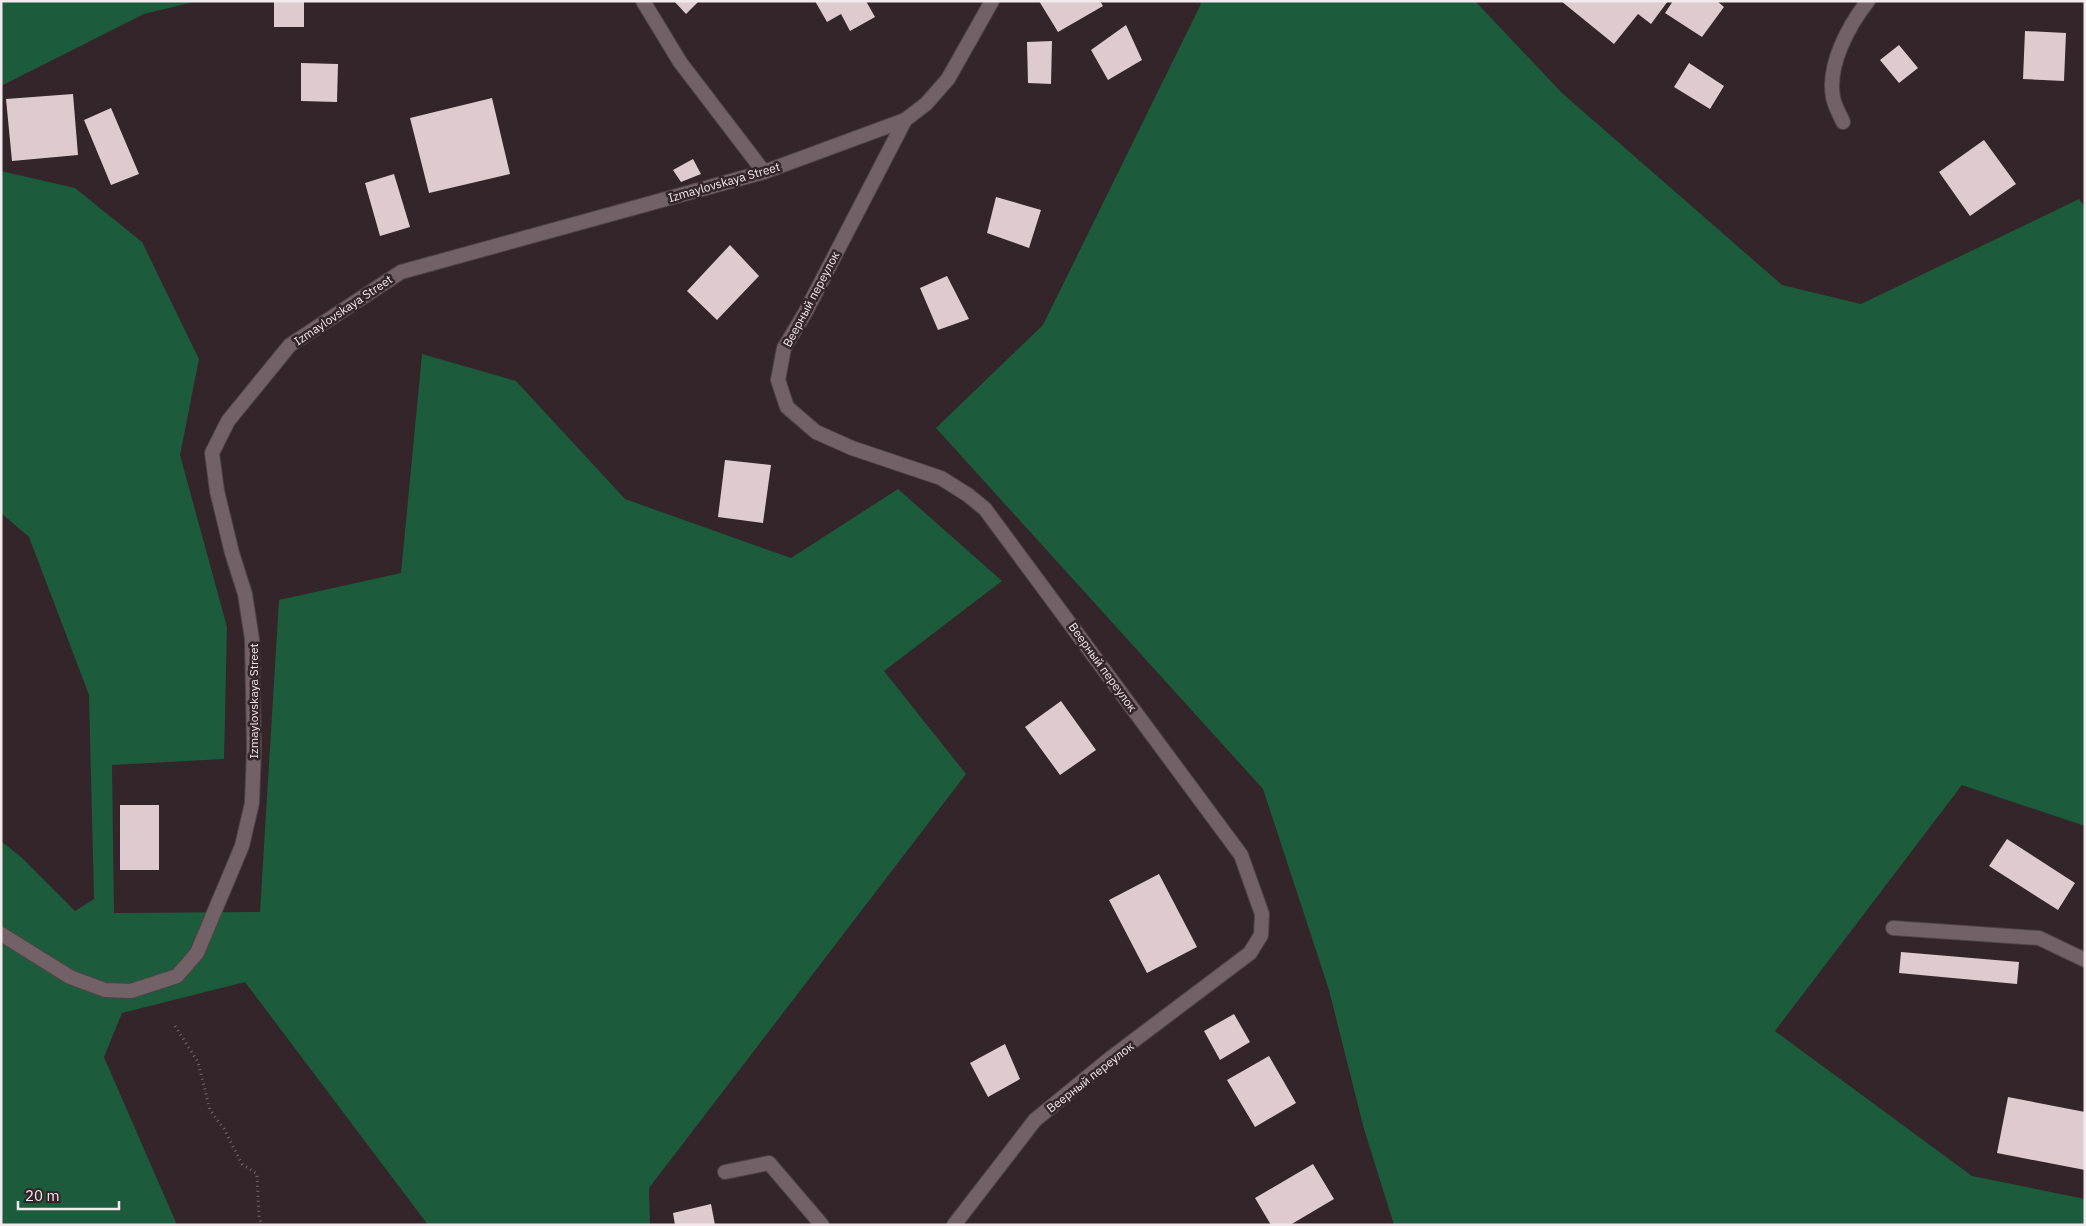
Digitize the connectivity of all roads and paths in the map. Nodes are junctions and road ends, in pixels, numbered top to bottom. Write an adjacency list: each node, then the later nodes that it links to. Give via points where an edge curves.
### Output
1 (643, 1): 6 (street, via 680,62)
2 (992, 1): 4 (street, Izmaylovskaya Street, via 948,78 926,104)
3 (1868, 1): 5 (street, via 1847,30 1834,70 1833,97)
4 (906, 120): 6 (street, Izmaylovskaya Street); 14 (street, Веерный переулок, via 784,348 778,380 787,407 816,432 940,478 985,509 1241,855 1262,914 1261,935 1250,953 1112,1057 1035,1120)
5 (1843, 122)
6 (764, 172): 8 (street, Izmaylovskaya Street, via 401,272 290,345 228,421 212,452 217,491 245,594 252,639 254,749 252,803 242,846 209,929 197,953 177,976 130,991 105,990 70,978)
7 (1894, 928): 9 (street, via 2039,938)
8 (1, 934)
9 (2085, 960)
10 (175, 1026): 12 (path, via 198,1062 210,1110 242,1164 258,1174)
11 (725, 1172): 13 (street, via 769,1163)
12 (262, 1225)
13 (822, 1225)
14 (954, 1225)

